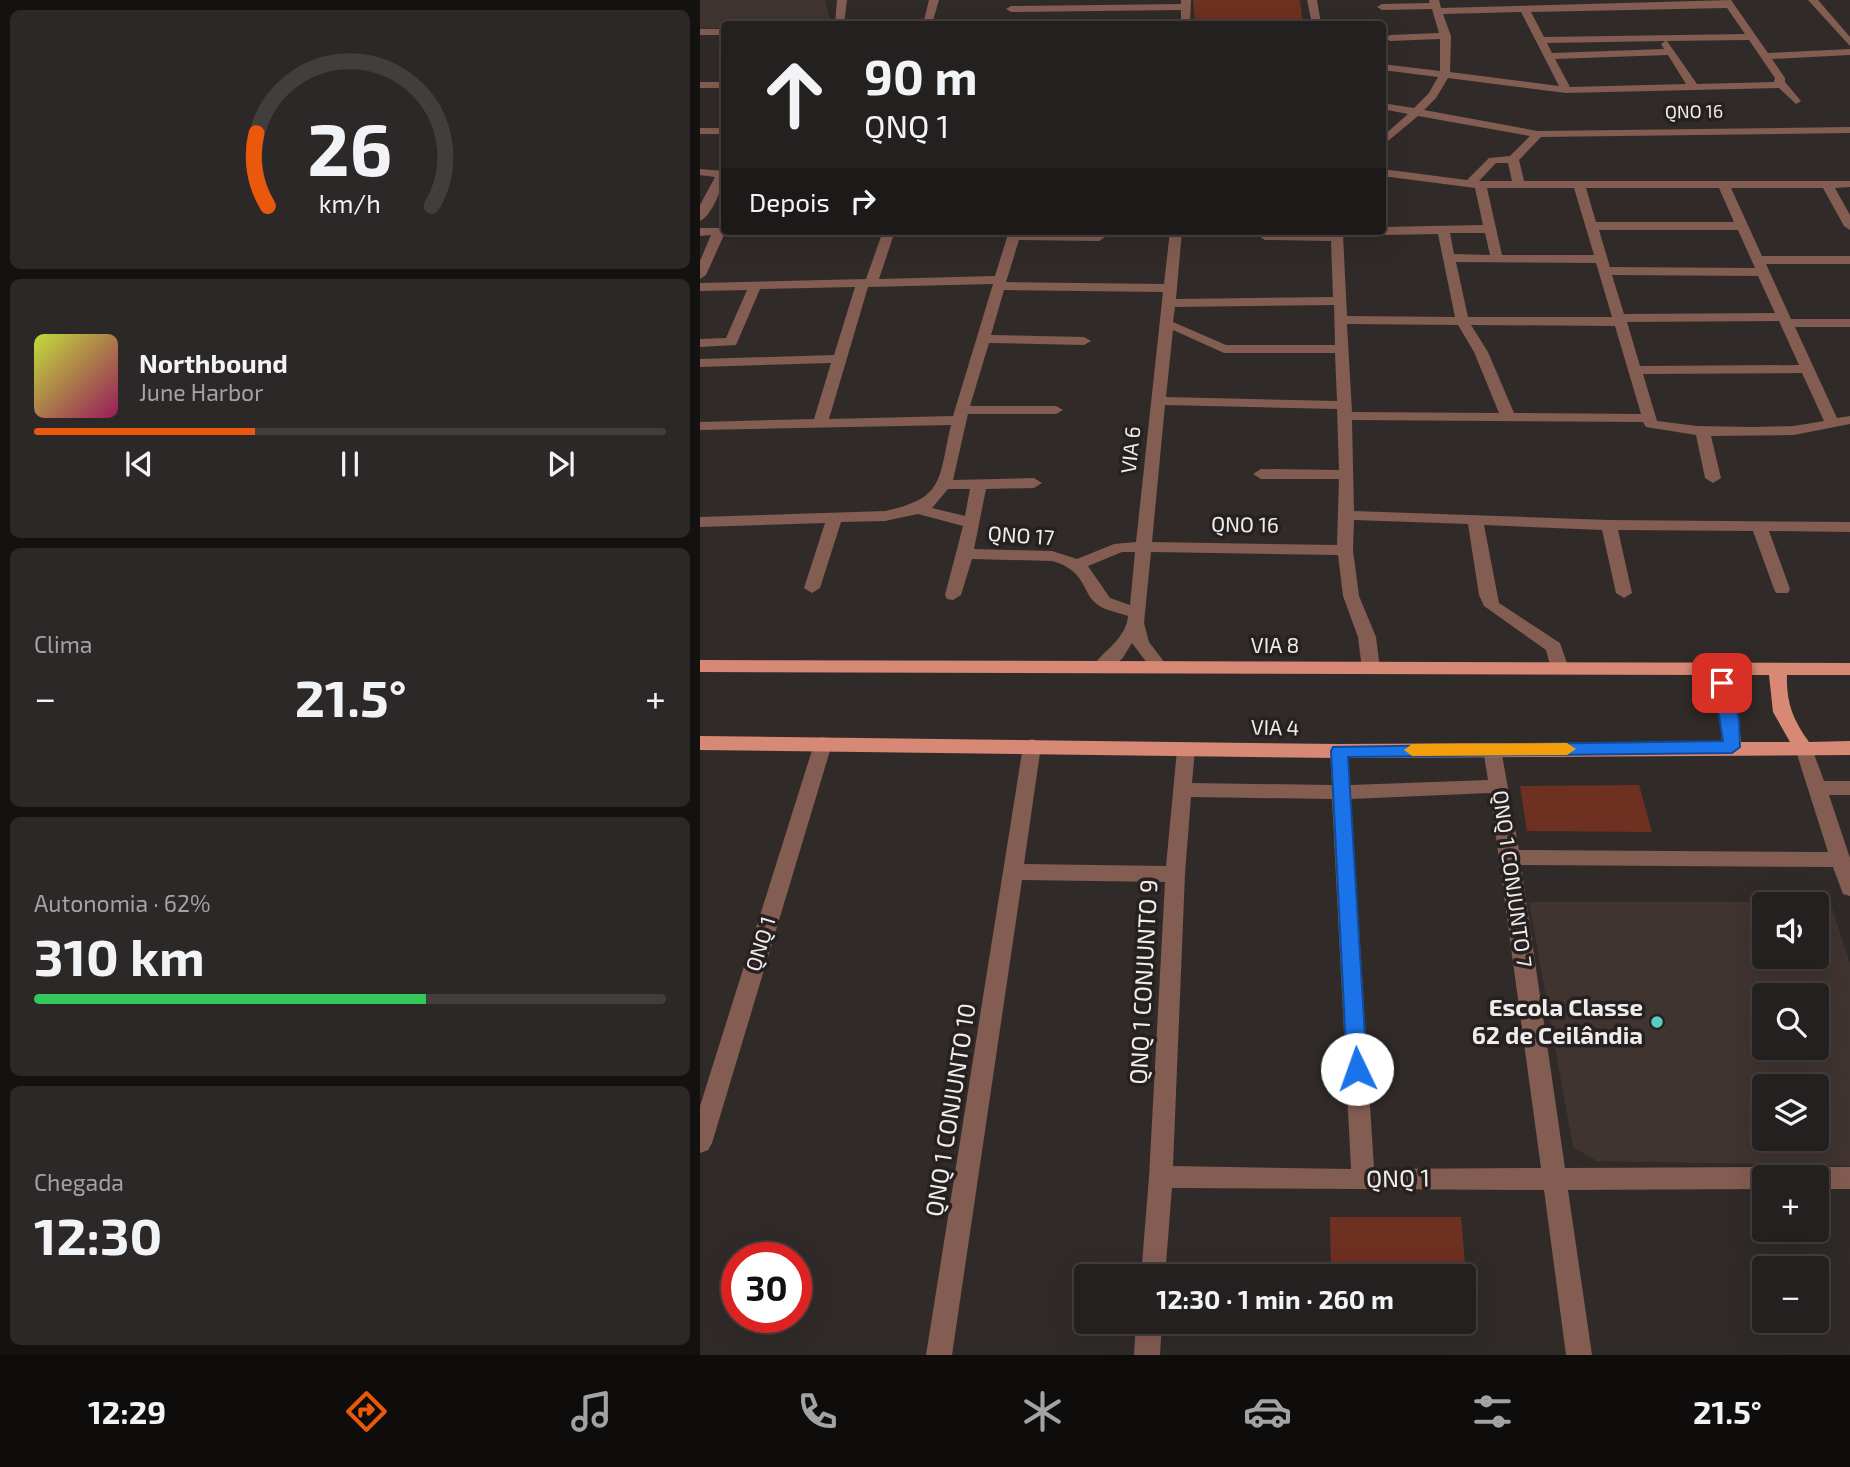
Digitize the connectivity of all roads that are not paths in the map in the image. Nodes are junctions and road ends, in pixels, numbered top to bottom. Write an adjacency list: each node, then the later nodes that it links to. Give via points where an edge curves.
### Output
1 (842, 0): 13 (street)
2 (934, 0): 14 (street)
3 (1312, 0): 16 (street)
4 (1814, 0): 24 (street)
5 (1728, 2): 8 (street); 21 (street)
6 (1186, 3): 7 (street); 15 (street)
7 (1103, 4): 12 (street)
8 (1536, 4): 11 (street)
9 (1436, 6): 10 (street); 11 (street); 19 (street)
10 (1382, 8)
11 (1524, 8): 23 (street)
12 (1011, 9)
13 (840, 21)
14 (928, 21)
15 (1186, 21)
16 (1316, 21)
17 (700, 32): 18 (street)
18 (721, 32)
19 (1446, 37): 22 (street); 30 (street, via 1450,56)
20 (1662, 37): 21 (street); 23 (street); 25 (street, QNO 16)
21 (1752, 37): 28 (street)
22 (1390, 38)
23 (1542, 40): 27 (street)
24 (1850, 43)
25 (1671, 52): 27 (street); 34 (street, QNO 16)
26 (1850, 52): 28 (street)
27 (1549, 56): 35 (street)
28 (1766, 56): 31 (street)
29 (1386, 68): 30 (street, QNO 16)
30 (1446, 76): 35 (street, QNO 16); 38 (street)
31 (1781, 84): 34 (street, QNO 16); 36 (street)
32 (700, 85): 33 (street)
33 (721, 85)
34 (1694, 88): 35 (street, QNO 16)
35 (1566, 90)
36 (1796, 101)
37 (1386, 107): 38 (street, QNO 16)
38 (1416, 113): 42 (street, QNO 16); 43 (street)
39 (1850, 130): 42 (street, QNO 16)
40 (700, 131): 41 (street)
41 (721, 131)
42 (1538, 134): 44 (street)
43 (1386, 138)
44 (1513, 159): 52 (street, via 1493,160); 53 (street)
45 (700, 172): 47 (street)
46 (1386, 173): 52 (street)
47 (721, 174)
48 (721, 178): 55 (street)
49 (1723, 184): 50 (street); 54 (street); 57 (street)
50 (1827, 184): 51 (street); 58 (street)
51 (1850, 184)
52 (1475, 185): 53 (street); 59 (street)
53 (1519, 185): 54 (street)
54 (1579, 185): 56 (street)
55 (700, 216)
56 (1592, 226): 57 (street); 75 (street)
57 (1743, 226): 76 (street)
58 (1850, 226)
59 (1490, 229): 60 (street); 73 (street)
60 (1443, 230): 61 (street); 72 (street)
61 (1386, 231)
62 (700, 232): 63 (street)
63 (719, 232): 77 (street)
64 (887, 235): 78 (street)
65 (1014, 235): 79 (street)
66 (1042, 235): 71 (street)
67 (1176, 235): 82 (street, VIA 6)
68 (1304, 235): 70 (street)
69 (1343, 235): 83 (street)
70 (1265, 236)
71 (1099, 237)
72 (1449, 258): 73 (street); 87 (street)
73 (1497, 259): 75 (street)
74 (1850, 260): 76 (street)
75 (1605, 265): 76 (street); 85 (street)
76 (1761, 266): 86 (street)
77 (700, 275)
78 (867, 283): 79 (street); 80 (street); 95 (street)
79 (1000, 283): 82 (street); 90 (street)
80 (756, 285): 81 (street); 92 (street)
81 (700, 287)
82 (1169, 295): 83 (street); 89 (street, VIA 6)
83 (1339, 301): 84 (street)
84 (1341, 320): 87 (street); 94 (street)
85 (1619, 320): 86 (street); 87 (street); 99 (street)
86 (1785, 320): 88 (street); 98 (street)
87 (1463, 322): 104 (street)
88 (1850, 323)
89 (1167, 325): 94 (street, via 1189,330 1224,349); 100 (street, VIA 6)
90 (982, 340): 91 (street); 103 (street)
91 (1084, 341)
92 (731, 342): 93 (street); 96 (street)
93 (700, 343)
94 (1341, 349): 102 (street)
95 (838, 359): 96 (street); 108 (street)
96 (727, 362): 97 (street)
97 (700, 363)
98 (1808, 369): 99 (street); 106 (street)
99 (1633, 370): 105 (street)
100 (1158, 401): 102 (street); 126 (street, VIA 6)
101 (1056, 410): 103 (street)
102 (1344, 410): 104 (street); 112 (street)
103 (960, 415): 108 (street); 116 (street)
104 (1508, 416): 105 (street)
105 (1647, 418): 110 (street, via 1661,428)
106 (1831, 421): 107 (street); 110 (street, via 1808,429)
107 (1850, 421)
108 (820, 423): 109 (street)
109 (700, 426)
110 (1702, 429): 113 (street)
111 (1261, 474): 112 (street)
112 (1347, 475): 118 (street)
113 (1713, 478)
114 (1034, 482): 115 (street)
115 (979, 483): 116 (street); 121 (street, QNO 17)
116 (944, 485): 117 (street)
117 (918, 509): 119 (street, via 906,514); 121 (street)
118 (1345, 515): 120 (street); 127 (street)
119 (834, 519): 123 (street); 131 (street)
120 (1475, 520): 122 (street); 139 (street, via 1492,606 1554,647)
121 (971, 523): 128 (street, QNO 17)
122 (1609, 525): 125 (street); 130 (street)
123 (702, 526)
124 (1850, 527): 125 (street)
125 (1760, 528): 132 (street)
126 (1143, 546): 127 (street, QNO 16); 129 (street, QNO 16, via 1119,547); 134 (street, VIA 6)
127 (1345, 550): 138 (street, via 1351,596 1367,637)
128 (965, 554): 129 (street, QNO 17, via 1052,556); 133 (street, QNO 17)
129 (1076, 565): 134 (street, QNO 17, via 1104,602)
130 (1622, 585)
131 (812, 588)
132 (1782, 589)
133 (953, 595)
134 (1136, 618): 136 (street, via 1116,655); 137 (street, VIA 6, via 1140,643)
135 (700, 666): 136 (main road, VIA 8)
136 (1101, 667): 137 (main road, VIA 8)
137 (1159, 667): 138 (main road, VIA 8)
138 (1371, 669): 139 (main road, VIA 8)
139 (1560, 669): 140 (main road, VIA 8)
140 (1715, 669): 142 (main road, VIA 8); 146 (main road, via 1727,698)
141 (1850, 669): 142 (main road, VIA 8)
142 (1778, 670): 147 (main road, via 1778,706)
143 (700, 743): 144 (main road, VIA 4)
144 (822, 744): 145 (main road, VIA 4); 162 (street, QNQ 1)
145 (1032, 746): 150 (main road, VIA 4); 159 (street)
146 (1732, 747): 147 (main road, VIA 4); 149 (main road, VIA 4)
147 (1804, 748): 148 (main road, VIA 4); 153 (street)
148 (1850, 748)
149 (1492, 749): 151 (main road, VIA 4); 152 (street, QNQ 1 CONJUNTO 7)
150 (1186, 750): 151 (main road, VIA 4); 155 (street)
151 (1339, 751): 156 (street)
152 (1500, 786): 156 (street); 157 (street, QNQ 1 CONJUNTO 7)
153 (1818, 788): 154 (street); 158 (street)
154 (1850, 788)
155 (1184, 790): 156 (street); 160 (street, QNQ 1 CONJUNTO 9)
156 (1343, 792): 168 (street)
157 (1510, 857): 158 (street); 164 (street, QNQ 1 CONJUNTO 7)
158 (1841, 860): 161 (street)
159 (1015, 872): 160 (street); 171 (street, QNQ 1 CONJUNTO 10)
160 (1175, 874): 163 (street, QNQ 1 CONJUNTO 9)
161 (1850, 888)
162 (700, 1143)
163 (1161, 1177): 168 (street, QNQ 1); 169 (street)
164 (1554, 1177): 165 (street, QNQ 1); 168 (street, QNQ 1); 173 (street)
165 (1752, 1178)
166 (1829, 1178): 167 (street)
167 (1850, 1178)
168 (1363, 1180)
169 (1154, 1264)
170 (1148, 1334): 172 (street)
171 (939, 1355)
172 (1147, 1355)
173 (1579, 1355)

